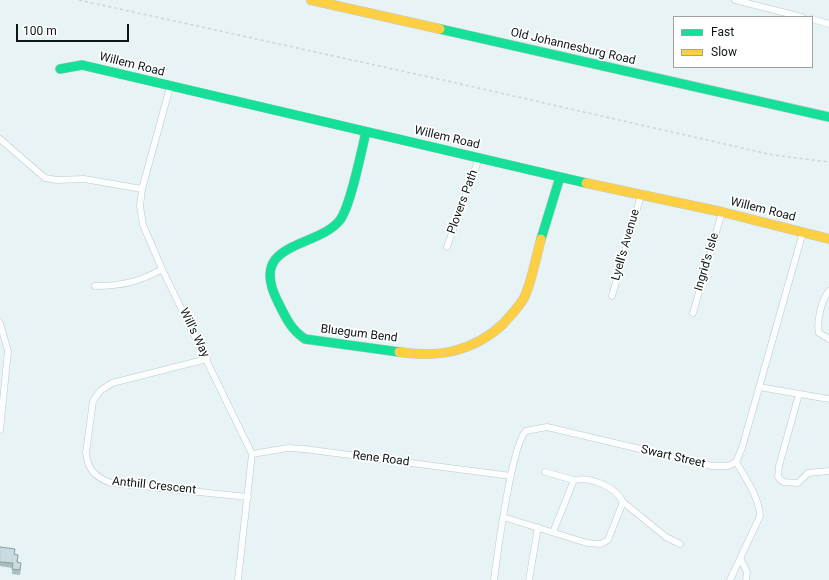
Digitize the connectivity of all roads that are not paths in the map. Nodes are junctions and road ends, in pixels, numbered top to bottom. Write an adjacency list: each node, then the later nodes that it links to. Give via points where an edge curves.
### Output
1 (311, 0): 9 (street, Old Johannesburg Road)
2 (736, 0): 3 (street)
3 (748, 1): 4 (street)
4 (799, 16)
5 (813, 20): 6 (street)
6 (829, 24)
7 (60, 69): 8 (street, Willem Road, via 82,65)
8 (170, 87): 10 (street, Willem Road); 14 (street, Will's Way)
9 (829, 117)
10 (366, 132): 12 (street, Willem Road); 13 (street, Bluegum Bend, via 345,211 340,219 332,227 282,252 271,268 269,282 286,321 292,330 305,338 433,355 458,350 490,336 516,310 524,297)
11 (0, 139): 14 (street, via 48,178 84,179)
12 (479, 158): 13 (street, Willem Road); 19 (street, Plovers Path)
13 (560, 177): 15 (street, Willem Road)
14 (142, 189): 20 (street, Will's Way, via 140,206 143,225)
15 (641, 195): 16 (street, Willem Road); 23 (street, Lyell's Avenue)
16 (722, 212): 17 (street, Willem Road); 24 (street, Ingrid's Isle)
17 (803, 232): 18 (street, Willem Road); 30 (street)
18 (829, 239)
19 (447, 246)
20 (162, 269): 21 (street, via 129,284); 27 (street, Will's Way)
21 (95, 286)
22 (829, 291): 26 (street, via 818,327 821,335)
23 (612, 296)
24 (693, 313)
25 (0, 323): 29 (street, via 6,344)
26 (829, 339)
27 (207, 359): 34 (street, Will's Way); 40 (street, Anthill Crescent, via 112,383 100,391 93,401 86,453 89,468 98,478 111,483)
28 (0, 361): 29 (street)
29 (7, 362): 33 (street)
30 (759, 387): 31 (street); 35 (street)
31 (799, 394): 32 (street); 36 (street, via 778,466 778,477 783,482 798,483 808,473)
32 (829, 399)
33 (0, 430)
34 (252, 454): 38 (street, Rene Road, via 304,448); 40 (street)
35 (736, 462): 38 (street, Swart Street, via 728,466 712,466 543,427 524,432); 46 (street, via 760,512 760,519)
36 (829, 471)
37 (546, 472): 39 (street)
38 (511, 476): 42 (street, Swart Street)
39 (574, 480): 41 (street, via 584,479 612,488 620,494); 44 (street)
40 (248, 496): 47 (street)
41 (623, 502): 44 (street, via 605,543 587,543); 45 (street, via 666,537)
42 (503, 517): 43 (street); 48 (street, Swart Street)
43 (538, 527): 44 (street); 49 (street)
44 (553, 532)
45 (680, 544)
46 (741, 560): 50 (street); 51 (street, via 747,572)
47 (238, 580)
48 (494, 580)
49 (529, 580)
50 (730, 580)
51 (746, 580)

